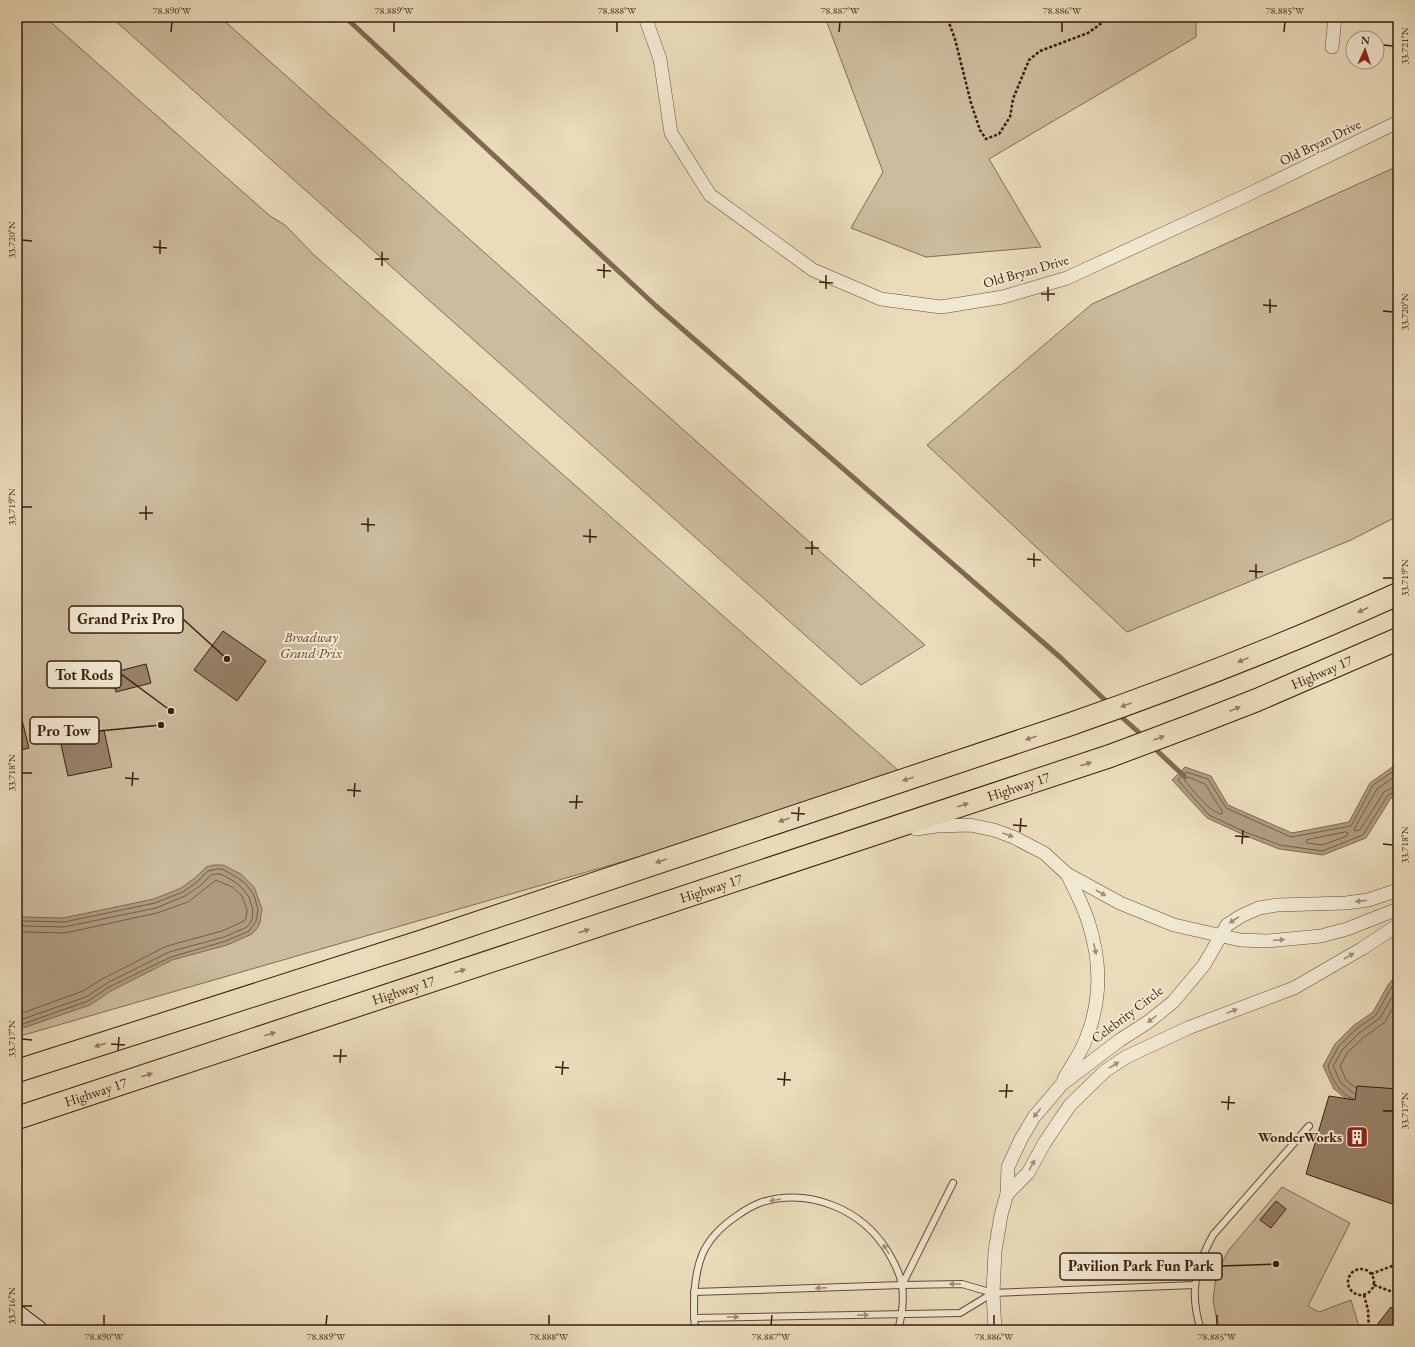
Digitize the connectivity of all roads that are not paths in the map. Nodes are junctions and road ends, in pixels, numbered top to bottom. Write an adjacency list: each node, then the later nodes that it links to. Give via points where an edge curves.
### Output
1 (645, 17): 4 (street, Old Bryan Drive, via 660,59 671,134 710,195 813,270 881,299 941,308 1003,297 1067,278)
2 (1335, 17): 3 (street)
3 (1332, 47)
4 (1398, 122)
5 (1398, 594): 13 (highway, one-way to 13, via 1163,692 1068,725 423,941)
6 (1398, 639): 7 (highway, Highway 17, one-way to 6, via 1198,724)
7 (873, 835): 8 (street, one-way to 8, via 937,826 970,825 1013,837 1044,853); 15 (highway, Highway 17, one-way to 7)
8 (1068, 874): 12 (street, one-way to 12, via 1120,903 1174,925); 14 (street, one-way to 14, via 1089,924 1097,958 1098,992 1086,1040)
9 (1398, 890): 12 (street, Celebrity Circle, one-way to 12, via 1368,900 1346,903 1259,908 1227,925)
10 (1398, 909): 12 (street, one-way to 10, via 1240,940 1268,941 1321,936)
11 (1398, 925): 18 (street, Celebrity Circle, one-way to 11, via 1028,1173 1070,1105 1105,1071 1188,1028 1294,988)
12 (1221, 935): 14 (street, Celebrity Circle, one-way to 14, via 1204,965 1172,1002)
13 (17, 1072)
14 (1062, 1084): 18 (street, Celebrity Circle, one-way to 18, via 1034,1117 1021,1139 1008,1167)
15 (17, 1118)
16 (1309, 1126): 20 (lane, via 1213,1235 1200,1261)
17 (953, 1184): 19 (lane)
18 (1007, 1194): 22 (street, Celebrity Circle, via 995,1251)
19 (902, 1285): 21 (lane, one-way to 21); 21 (lane, one-way to 21, via 896,1265 885,1246 849,1212 814,1200 777,1198 746,1210 718,1231 702,1255); 22 (lane, one-way to 19, via 962,1284); 24 (lane)
20 (1195, 1285): 22 (lane); 30 (lane, via 1195,1310)
21 (694, 1292): 25 (lane)
22 (993, 1293): 24 (lane, via 960,1313); 29 (street, Celebrity Circle)
23 (17, 1314): 26 (main road)
24 (902, 1314): 25 (lane, one-way to 24); 28 (lane)
25 (694, 1318): 27 (lane)
26 (38, 1330)
27 (695, 1330)
28 (898, 1330)
29 (995, 1330)
30 (1200, 1330)

